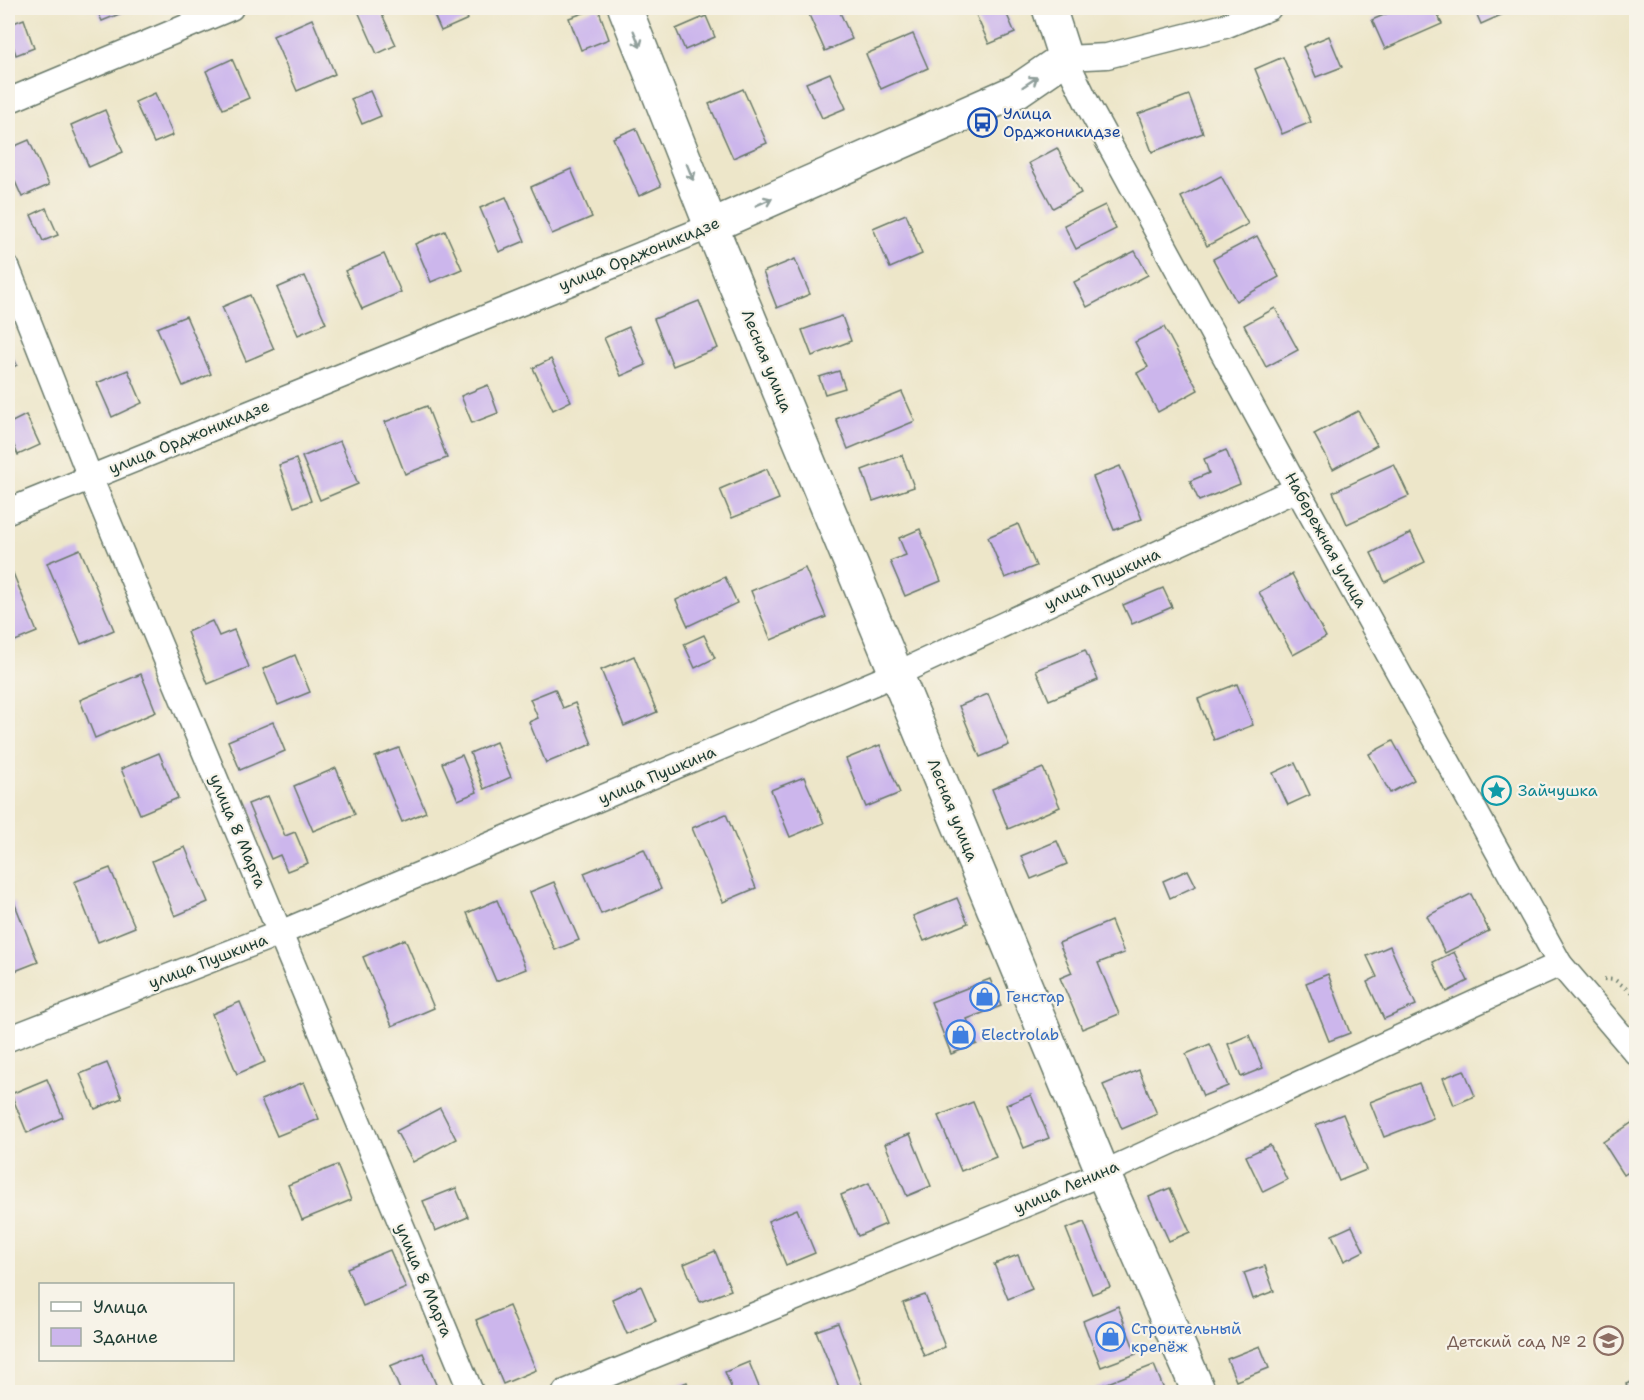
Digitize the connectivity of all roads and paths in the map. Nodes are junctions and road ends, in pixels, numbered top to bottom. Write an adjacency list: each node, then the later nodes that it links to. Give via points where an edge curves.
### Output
1 (231, 8): 6 (street)
2 (625, 8): 7 (main road, Лесная улица, one-way to 7)
3 (1049, 8): 5 (main road, Набережная улица)
4 (1269, 8): 5 (street, via 1225,27 1107,56)
5 (1065, 58): 7 (main road, улица Орджоникидзе, one-way to 5, via 1017,90); 10 (street, Набережная улица)
6 (8, 101)
7 (711, 226): 9 (street, улица Орджоникидзе); 12 (main road, Лесная улица)
8 (8, 269): 9 (street, улица 8 Марта)
9 (90, 477): 11 (street, улица Орджоникидзе); 13 (street, улица 8 Марта)
10 (1297, 489): 12 (street, улица Пушкина); 14 (street, Набережная улица)
11 (8, 511)
12 (896, 674): 13 (street, улица Пушкина); 17 (main road, Лесная улица)
13 (280, 933): 15 (street, улица Пушкина); 18 (street, улица 8 Марта)
14 (1560, 964): 16 (street, Набережная улица); 17 (street, улица Ленина)
15 (8, 1039)
16 (1636, 1053)
17 (1103, 1173): 19 (street, улица Ленина); 20 (main road, Лесная улица)
18 (471, 1392)
19 (565, 1392)
20 (1199, 1392)

